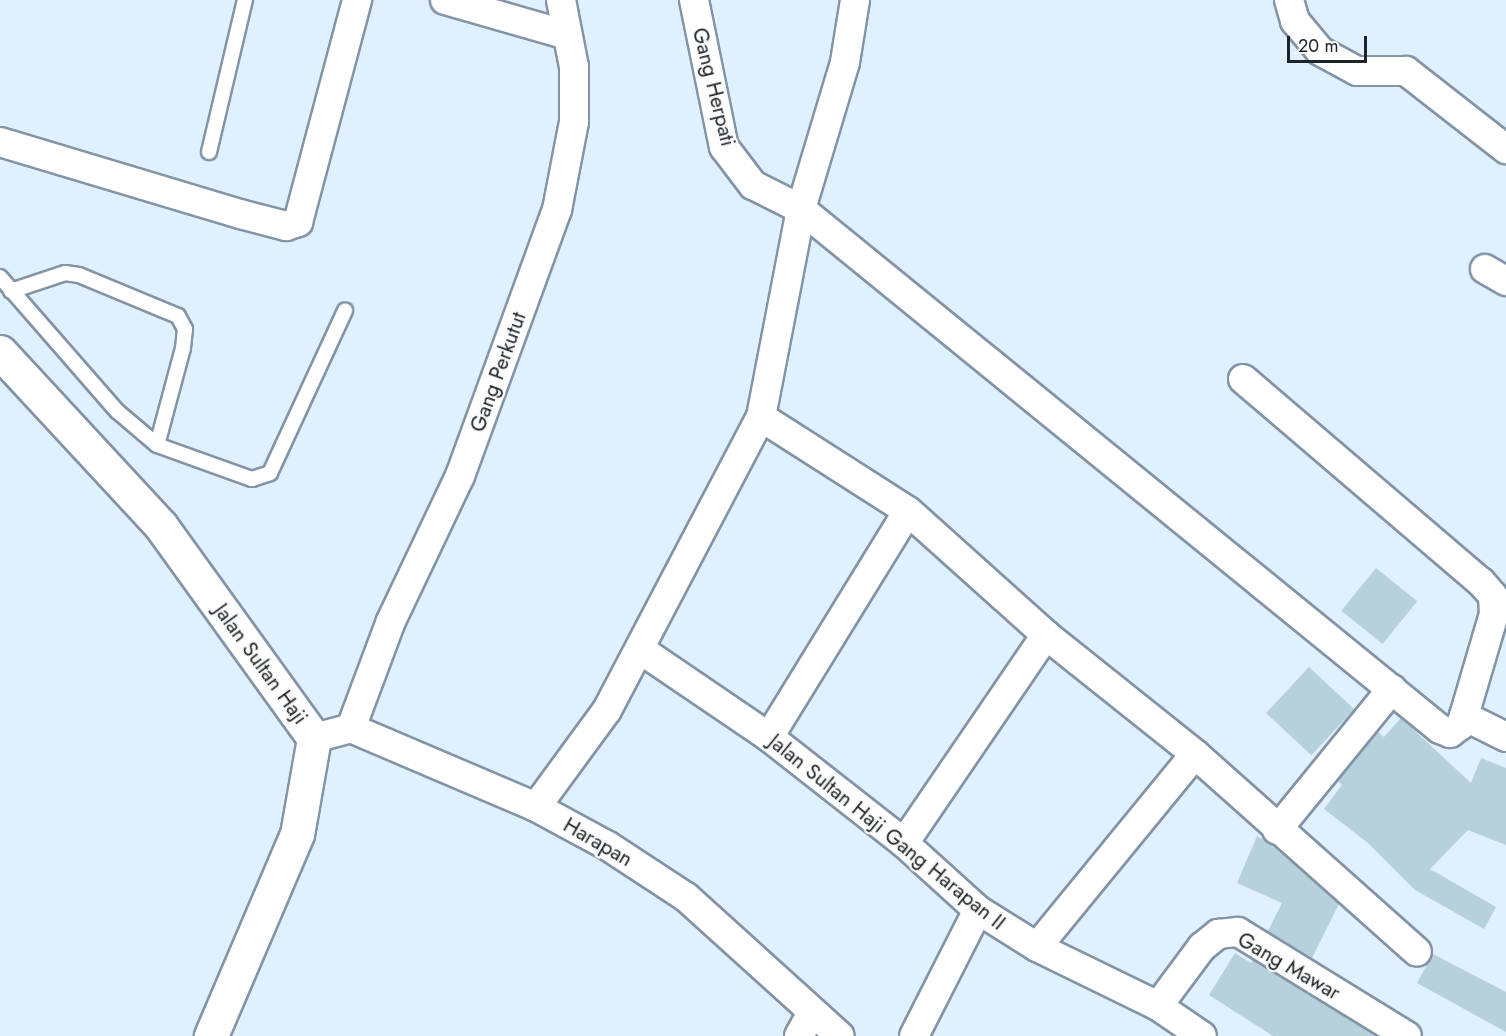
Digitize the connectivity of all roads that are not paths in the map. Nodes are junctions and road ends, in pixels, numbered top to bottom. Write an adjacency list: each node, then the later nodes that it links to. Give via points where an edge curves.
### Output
1 (245, 0): 11 (lane)
2 (357, 0): 9 (street, via 298,222 286,226 240,214)
3 (445, 0): 8 (street)
4 (561, 0): 8 (street, Gang Perkutut)
5 (694, 0): 12 (street, Gang Herpati, via 724,147 753,185)
6 (855, 0): 12 (street, via 845,62)
7 (1289, 0): 10 (street, via 1295,21 1320,51 1357,71 1406,71)
8 (567, 35): 25 (street, Gang Perkutut, via 574,67 574,122 557,210 460,476 391,621)
9 (0, 142)
10 (1506, 149)
11 (209, 152)
12 (801, 209): 18 (street); 23 (street, Gang Herpati)
13 (0, 277): 14 (lane)
14 (11, 291): 19 (lane, via 117,411); 19 (lane, via 52,275 79,275 178,316 185,329 183,348)
15 (345, 310): 19 (lane, via 270,473 252,479)
16 (0, 352): 28 (street, Jalan Sultan Haji, via 161,526)
17 (1243, 379): 24 (street, via 1493,596 1494,614)
18 (761, 417): 20 (street); 22 (street)
19 (158, 445)
20 (908, 511): 21 (street); 26 (street)
21 (1046, 635): 29 (street); 32 (street)
22 (641, 650): 26 (street, Jalan Sultan Haji Gang Harapan II); 30 (street, via 608,710)
23 (1392, 689): 24 (street, Gang Herpati, via 1450,733 1461,725); 31 (street)
24 (1464, 716): 27 (street)
25 (351, 728): 28 (street); 30 (street, Harapan)
26 (769, 737): 32 (street, Jalan Sultan Haji Gang Harapan II)
27 (1506, 737)
28 (314, 738): 38 (street, Jalan Sultan Haji, via 297,834)
29 (1196, 754): 31 (street); 34 (street)
30 (536, 807): 37 (street, Harapan, via 608,846 686,897)
31 (1277, 830): 35 (street)
32 (904, 843): 33 (street, Jalan Sultan Haji Gang Harapan II)
33 (978, 910): 34 (street, Jalan Sultan Haji Gang Harapan II); 40 (street)
34 (1037, 947): 36 (street, Jalan Sultan Haji Gang Harapan II)
35 (1417, 952)
36 (1158, 1006): 41 (street, Jalan Sultan Haji Gang Harapan II); 42 (street, Gang Mawar, via 1202,947 1218,934 1238,932)
37 (806, 1024): 39 (street, Harapan)
38 (211, 1036)
39 (840, 1036)
40 (914, 1036)
41 (1202, 1036)
42 (1407, 1036)

